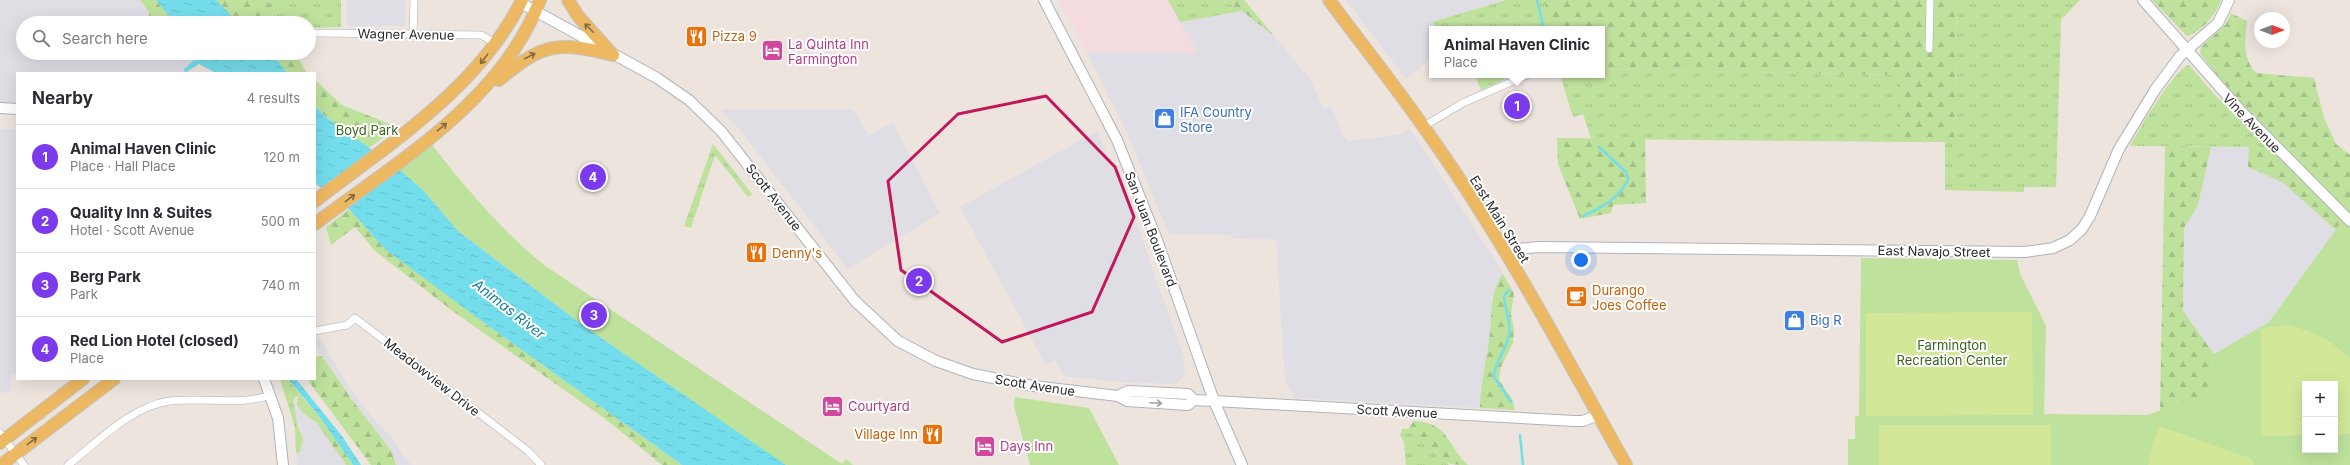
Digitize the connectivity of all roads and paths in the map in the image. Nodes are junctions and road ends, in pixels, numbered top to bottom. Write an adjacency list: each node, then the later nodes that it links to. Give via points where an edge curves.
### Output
1 (414, 0): 12 (street)
2 (540, 0): 10 (main road)
3 (568, 0): 16 (main road, one-way to 3, via 578,16)
4 (1044, 0): 31 (main road, San Juan Boulevard, via 1117,140 1157,240)
5 (1329, 0): 21 (main road, East Main Street)
6 (1930, 0): 14 (street)
7 (2143, 0): 15 (main road, Vine Avenue)
8 (2229, 0): 15 (main road, East Navajo Street, via 2218,23)
9 (522, 2): 10 (main road, Scott Avenue); 13 (main road)
10 (536, 12): 16 (main road, Scott Avenue); 18 (main road, via 510,58)
11 (316, 33): 12 (street, Wagner Avenue)
12 (413, 35): 13 (street, Wagner Avenue, via 480,35)
13 (495, 43): 22 (main road, one-way to 22, via 475,70 453,93)
14 (1929, 49)
15 (2186, 49): 23 (main road, Vine Avenue, via 2268,140); 25 (main road, East Navajo Street, via 2164,76 2125,138 2086,223 2076,236 2053,248 2025,252 1538,247 1520,249)
16 (612, 55): 18 (main road, one-way to 16, via 524,60 546,49 574,46); 31 (main road, Scott Avenue, via 657,78 676,91 721,131 855,301 898,340 936,361 973,374 1033,386 1118,396 1128,391 1188,394 1194,400)
17 (1520, 78): 21 (street, via 1463,102)
18 (467, 107): 24 (main road, one-way to 18)
19 (0, 108): 20 (main road)
20 (16, 109)
21 (1424, 126): 25 (main road, East Main Street)
22 (316, 199)
23 (2350, 221)
24 (317, 223)
25 (1507, 256): 32 (main road, East Main Street)
26 (316, 331): 39 (street, Meadowview Drive, via 333,330 347,325 355,318 528,451)
27 (82, 380): 33 (main road)
28 (113, 380): 34 (main road, one-way to 28)
29 (264, 380): 30 (main road)
30 (270, 395): 37 (street, via 256,400 176,400 152,405 124,421); 38 (main road, via 278,418)
31 (1214, 401): 32 (main road, Scott Avenue, via 1575,421); 40 (main road, San Juan Boulevard)
32 (1598, 415): 41 (main road, East Main Street)
33 (2, 439): 34 (street)
34 (16, 454): 35 (main road); 36 (street)
35 (1, 465)
36 (24, 465)
37 (68, 465)
38 (283, 465)
39 (541, 465)
40 (1242, 465)
41 (1626, 465)

